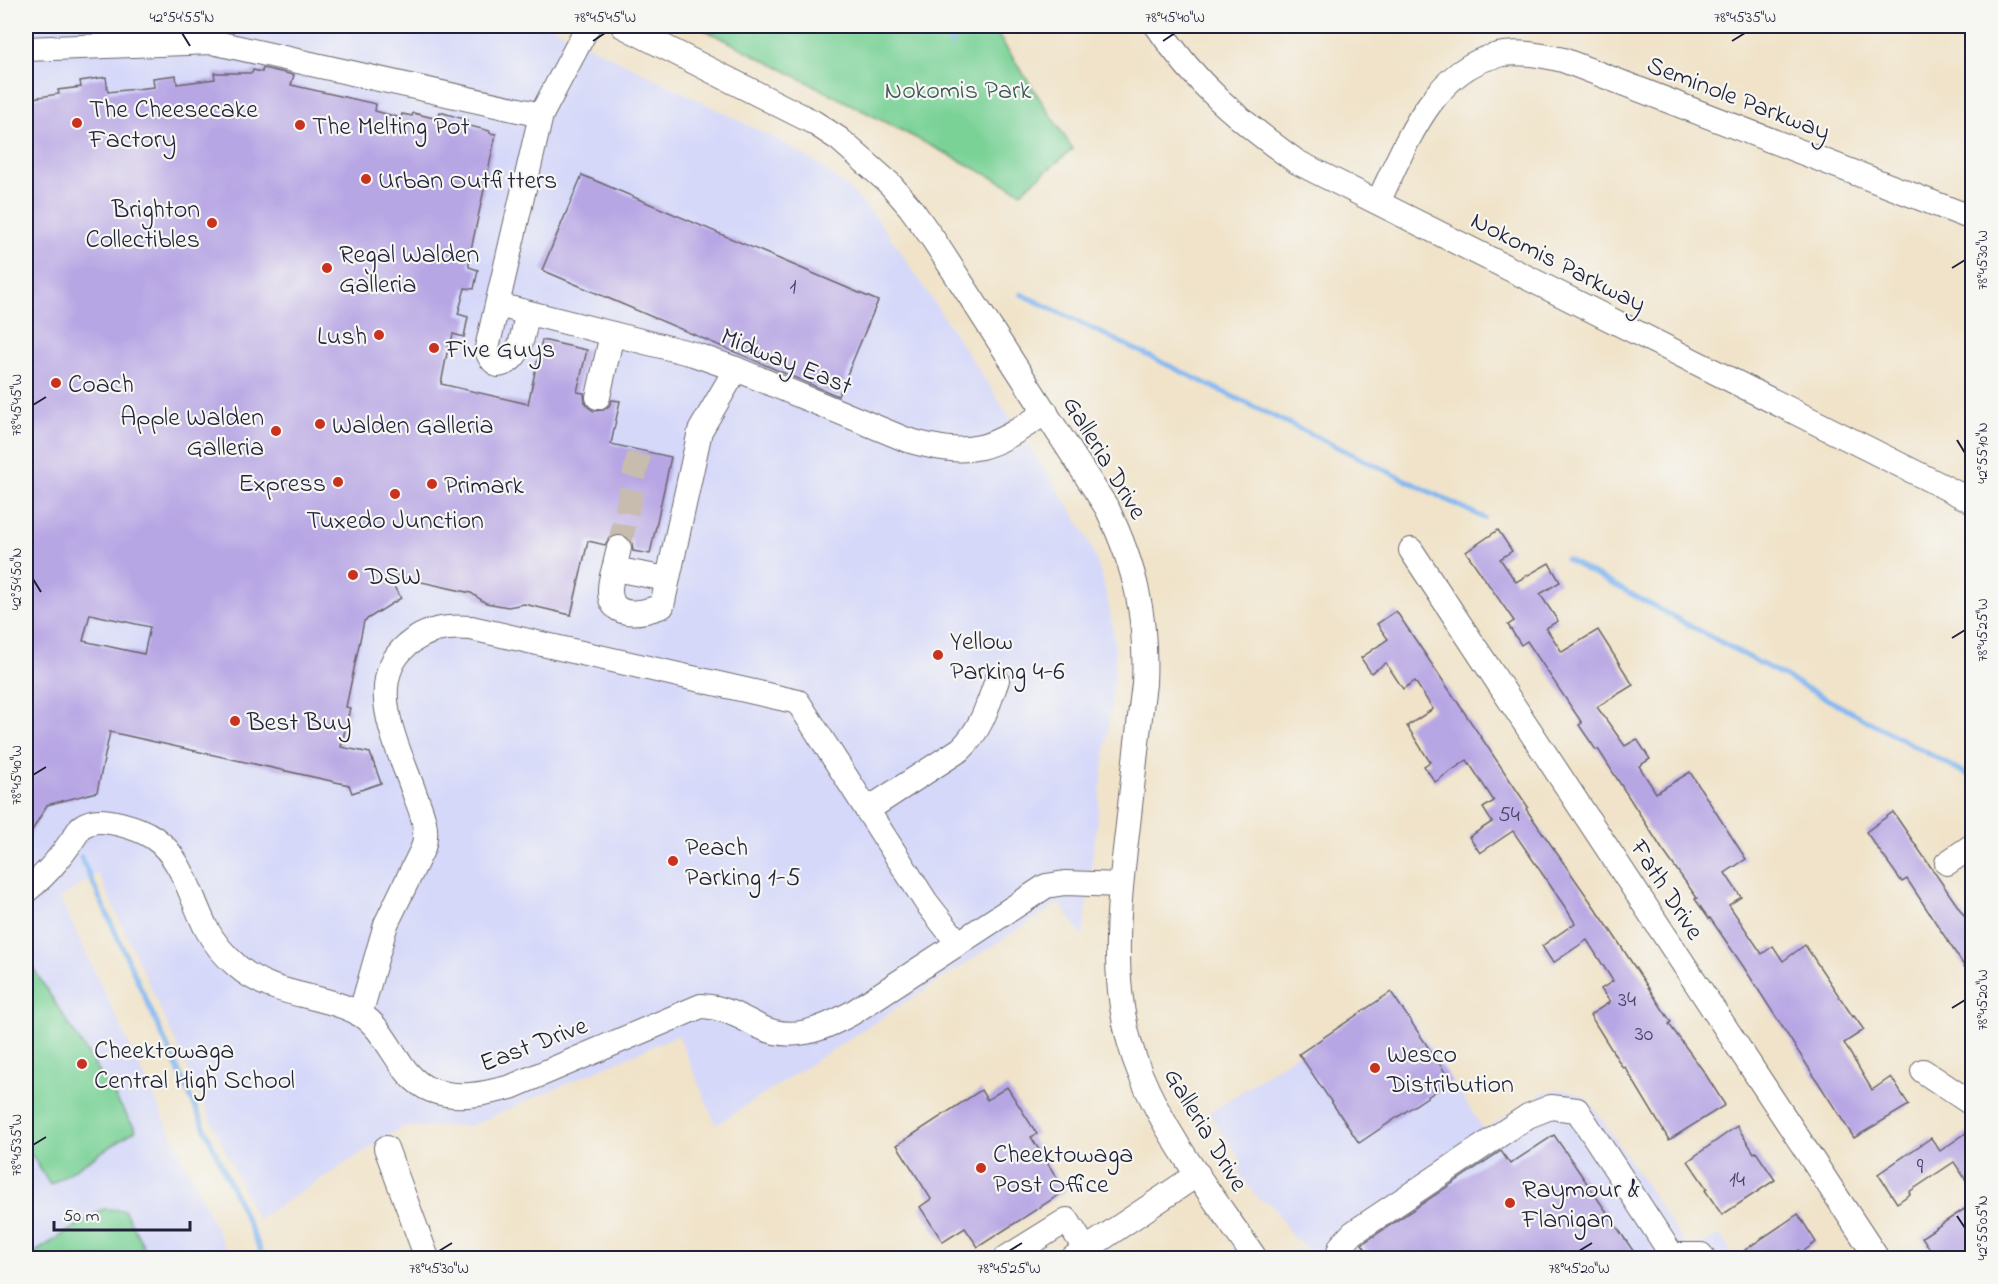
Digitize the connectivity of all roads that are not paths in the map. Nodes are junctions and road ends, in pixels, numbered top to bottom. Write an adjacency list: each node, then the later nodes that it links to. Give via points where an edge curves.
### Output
1 (588, 26): 5 (street)
2 (623, 26): 13 (street, Galleria Drive, via 813,122 862,158 910,207)
3 (1157, 26): 6 (street, Nokomis Parkway, via 1176,56 1254,130 1297,162)
4 (26, 49): 5 (street, via 212,42)
5 (541, 115): 8 (street)
6 (1378, 202): 7 (street, Seminole Parkway, via 1406,144 1438,92 1455,75 1476,63 1515,54 1563,60); 14 (street, Nokomis Parkway)
7 (1972, 218)
8 (498, 305): 9 (street, Midway East); 9 (street, via 487,348 498,365 514,358)
9 (528, 313): 10 (street, Midway East)
10 (612, 334): 11 (street, Midway East); 12 (street)
11 (736, 369): 13 (street, Midway East, via 935,448 984,447 1001,441); 16 (street, via 700,431)
12 (598, 397)
13 (1046, 412): 21 (street, Galleria Drive, via 1107,508 1121,537 1142,609 1144,684)
14 (1972, 501)
15 (1411, 550): 36 (street, Fath Drive)
16 (667, 579): 16 (street, via 617,558 609,594 614,605 626,612 646,612 662,606)
17 (997, 680): 18 (street, via 984,716 961,749)
18 (867, 810): 23 (street, via 926,902); 24 (street, via 798,702 471,628 448,627 424,633 396,658 384,691 388,718 427,837 386,924)
19 (1972, 846): 20 (street)
20 (1947, 863)
21 (1121, 885): 23 (street, East Drive, via 1046,886); 28 (street, Galleria Drive, via 1117,961 1131,1047 1153,1102)
22 (26, 891): 24 (street, East Drive, via 60,859 86,823 108,821 136,829 164,845 180,869 214,942 240,969 265,984)
23 (958, 943): 24 (street, East Drive, via 827,1027 788,1034 762,1028 715,1006 701,1006 511,1087 485,1094 464,1096 427,1089)
24 (360, 1015)
25 (1923, 1071): 26 (street)
26 (1972, 1104)
27 (386, 1148): 31 (street)
28 (1198, 1174): 29 (street); 33 (street, Galleria Drive)
29 (1080, 1254): 32 (street, via 1067,1220)
30 (1669, 1257): 34 (street, via 1577,1110 1551,1107 1528,1116 1353,1233 1341,1246); 35 (street)
31 (427, 1258)
32 (1006, 1258)
33 (1255, 1258)
34 (1337, 1258)
35 (1703, 1258)
36 (1877, 1258)

